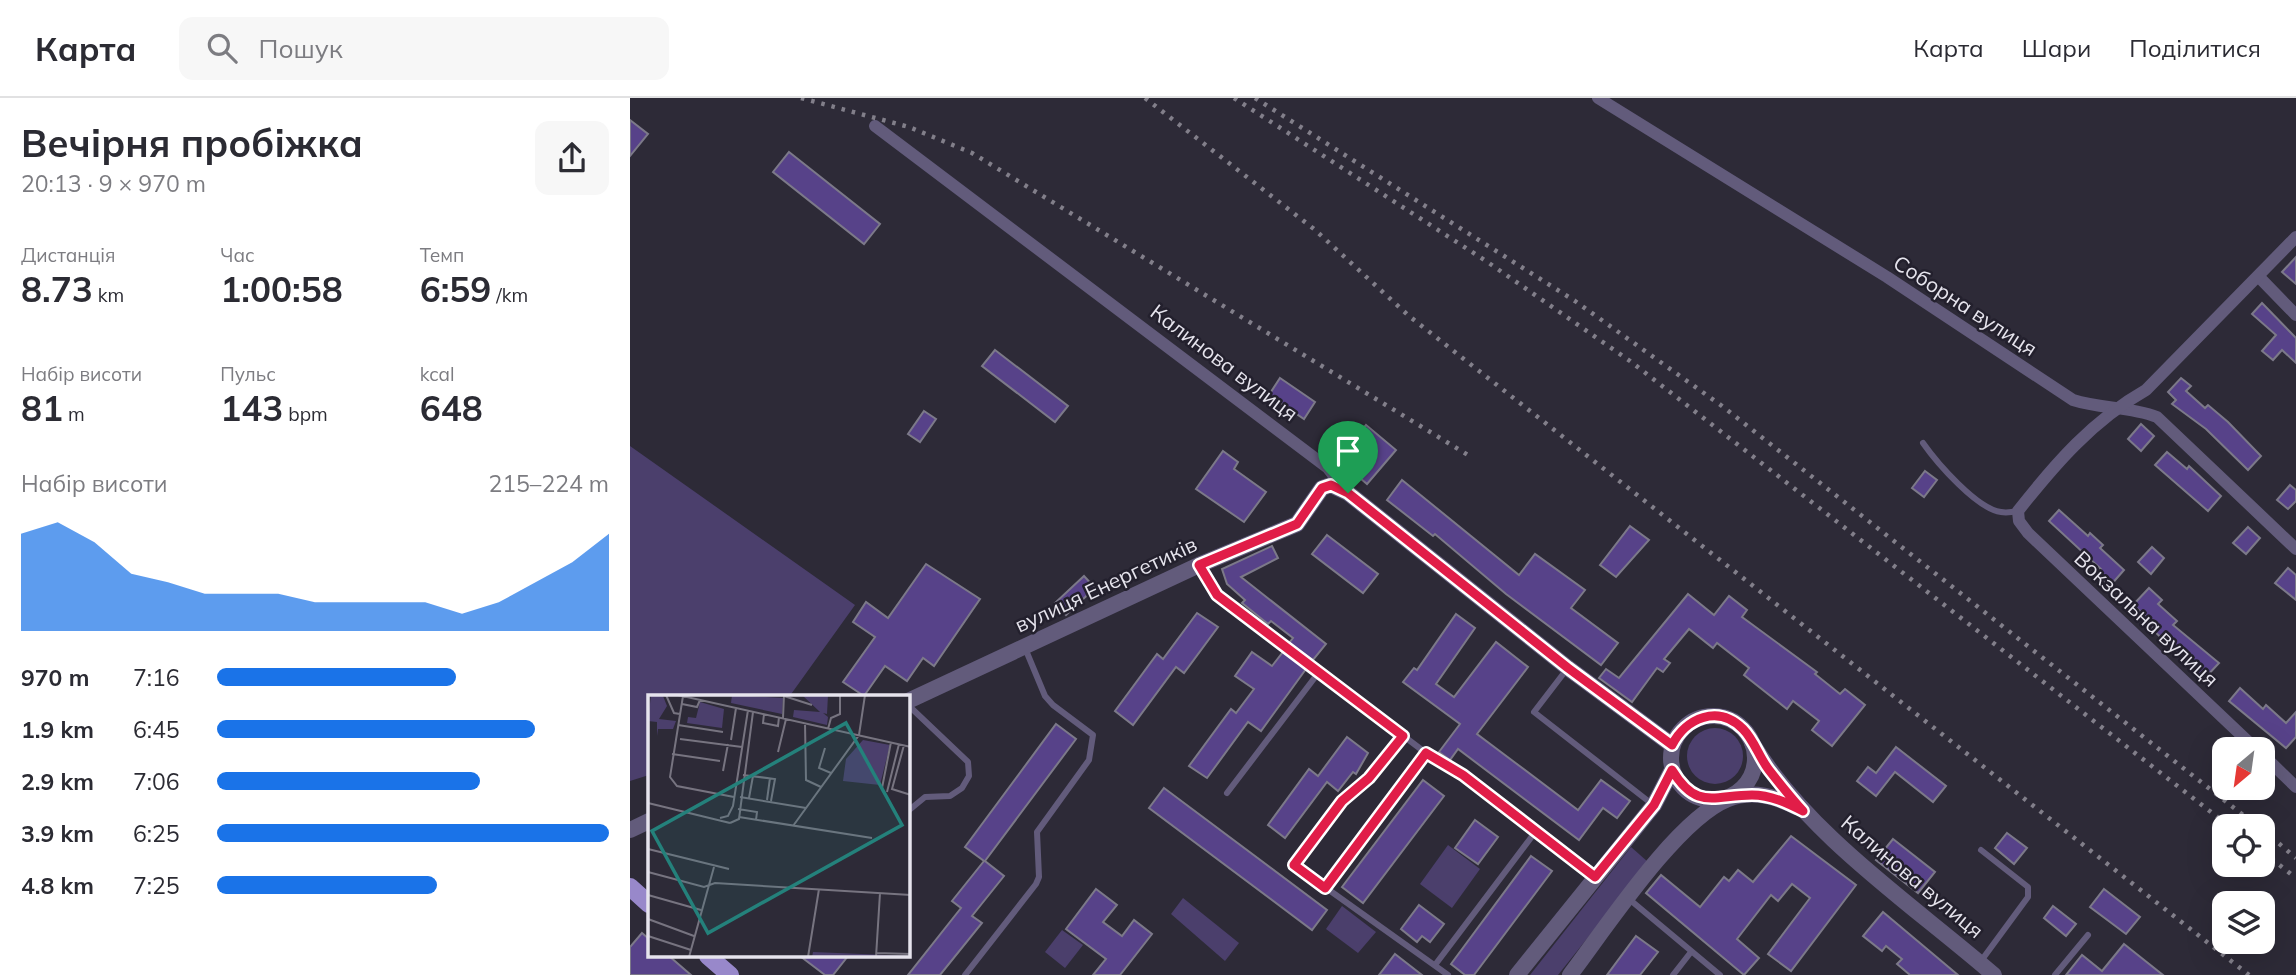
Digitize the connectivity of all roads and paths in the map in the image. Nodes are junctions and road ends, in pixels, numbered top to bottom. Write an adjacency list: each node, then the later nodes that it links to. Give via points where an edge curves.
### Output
1 (1598, 98): 6 (street, Соборна вулиця, via 1887,277 2073,400 2096,407)
2 (875, 126): 8 (street, Калинова вулиця, via 1328,468)
3 (2296, 237): 4 (street)
4 (2259, 277): 5 (street); 6 (street, via 2146,390)
5 (2296, 315)
6 (2117, 406): 9 (street, via 2058,459); 10 (street, Соборна вулиця, via 2157,417)
7 (1923, 443): 9 (lane, via 1941,468 1980,500 1999,512)
8 (1348, 493): 11 (street, вулиця Енергетиків, via 1331,485 1322,488 1297,524); 13 (street, Калинова вулиця)
9 (2018, 511): 18 (street, Вокзальна вулиця, via 2028,533)
10 (2296, 549)
11 (1199, 565): 12 (street, вулиця Енергетиків); 14 (lane, via 1217,595)
12 (1024, 646): 15 (street, вулиця Енергетиків); 45 (lane, via 1045,696 1093,735 1093,745 1089,760 1037,832 1036,884)
13 (1568, 668): 20 (street, Калинова вулиця); 27 (lane, via 1534,712)
14 (1319, 672): 17 (lane); 25 (lane)
15 (910, 702)
16 (910, 705): 28 (lane, via 970,768 956,793 925,797)
17 (1403, 736): 21 (lane); 36 (lane, via 1369,778 1342,801 1294,865)
18 (2243, 737)
19 (1752, 743): 20 (street, via 1733,721 1704,716 1690,722); 26 (street, via 1754,768 1749,780); 29 (street)
20 (1672, 745): 23 (street)
21 (1426, 753): 32 (lane); 36 (lane)
22 (2275, 767): 24 (street)
23 (1672, 770): 26 (street, via 1682,787 1698,797); 27 (street)
24 (2296, 787)
25 (1227, 793)
26 (1728, 799): 29 (street, via 1766,796); 37 (street, via 1694,821)
27 (1654, 805): 34 (street)
28 (910, 809)
29 (1803, 811): 42 (street, Калинова вулиця)
30 (648, 821): 31 (street)
31 (630, 830)
32 (1536, 831): 34 (lane); 43 (lane)
33 (1981, 850): 42 (lane, via 2028,887 2028,897)
34 (1595, 877): 47 (street)
35 (630, 887): 38 (main road)
36 (1325, 888): 43 (lane)
37 (1629, 899): 40 (lane); 48 (street)
38 (648, 903)
39 (2088, 934): 52 (lane)
40 (1691, 952): 49 (lane); 50 (lane)
41 (710, 958): 44 (main road)
42 (1980, 962): 51 (street, Калинова вулиця)
43 (1435, 965): 46 (lane)
44 (730, 975)
45 (965, 975)
46 (1448, 975)
47 (1517, 975)
48 (1570, 975)
49 (1673, 975)
50 (1720, 975)
51 (1994, 975)
52 (2055, 975)

